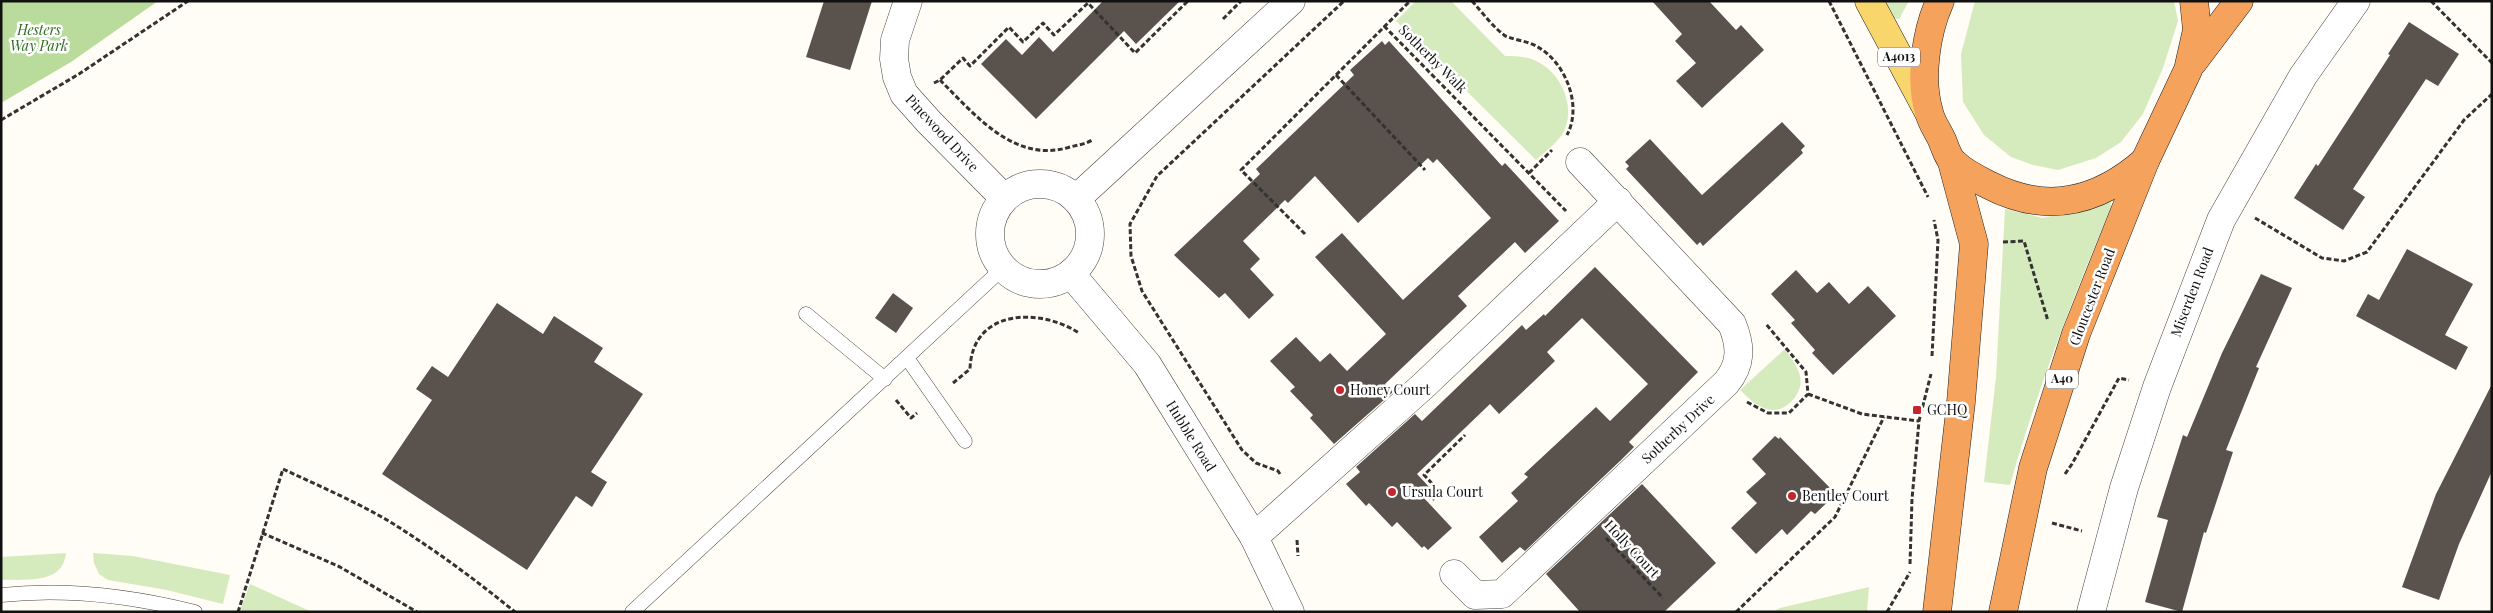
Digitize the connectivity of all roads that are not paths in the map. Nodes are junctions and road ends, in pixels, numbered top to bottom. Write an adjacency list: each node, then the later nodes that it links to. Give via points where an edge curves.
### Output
1 (908, 1): 13 (street, Pinewood Drive, via 895,40 894,59 904,94)
2 (1291, 1): 14 (street)
3 (1869, 1): 9 (main road, A4013)
4 (1940, 1): 9 (highway, via 1931,22 1924,71)
5 (2194, 1): 8 (highway, via 2197,30)
6 (2239, 1): 8 (highway)
7 (2356, 1): 30 (street, Miserden Road, via 2303,76 2230,203 2200,270 2156,387)
8 (2188, 70): 10 (highway, Gloucester Road)
9 (1929, 112): 12 (highway)
10 (2146, 160): 12 (highway, via 2127,177 2093,194 2052,203 2008,195 1972,177); 29 (highway, Gloucester Road / A40, via 2076,334 2033,468)
11 (1580, 162): 15 (street, Sotherby Drive)
12 (1952, 162): 28 (highway, via 1974,244 1961,402)
13 (1004, 198): 14 (street, via 1025,186 1048,184); 16 (street, via 995,211 989,241)
14 (1076, 199): 17 (street, via 1086,213 1089,246 1082,262)
15 (1618, 201): 22 (street, via 1422,387); 23 (street, Sotherby Drive, via 1732,324 1740,353 1733,375 1502,594 1475,595)
16 (1002, 269): 17 (street, via 1028,284 1058,282); 19 (lane)
17 (1071, 274): 22 (street, Hubble Road, via 1147,364)
18 (806, 314): 20 (lane)
19 (907, 358): 20 (lane); 21 (lane)
20 (885, 378): 26 (lane)
21 (965, 440)
22 (1254, 537): 27 (street, Hubble Road)
23 (1454, 574)
24 (1, 595): 25 (lane, via 47,592 113,596)
25 (195, 612)
26 (632, 612)
27 (1290, 612)
28 (1937, 612)
29 (2003, 612)
30 (2091, 612)

